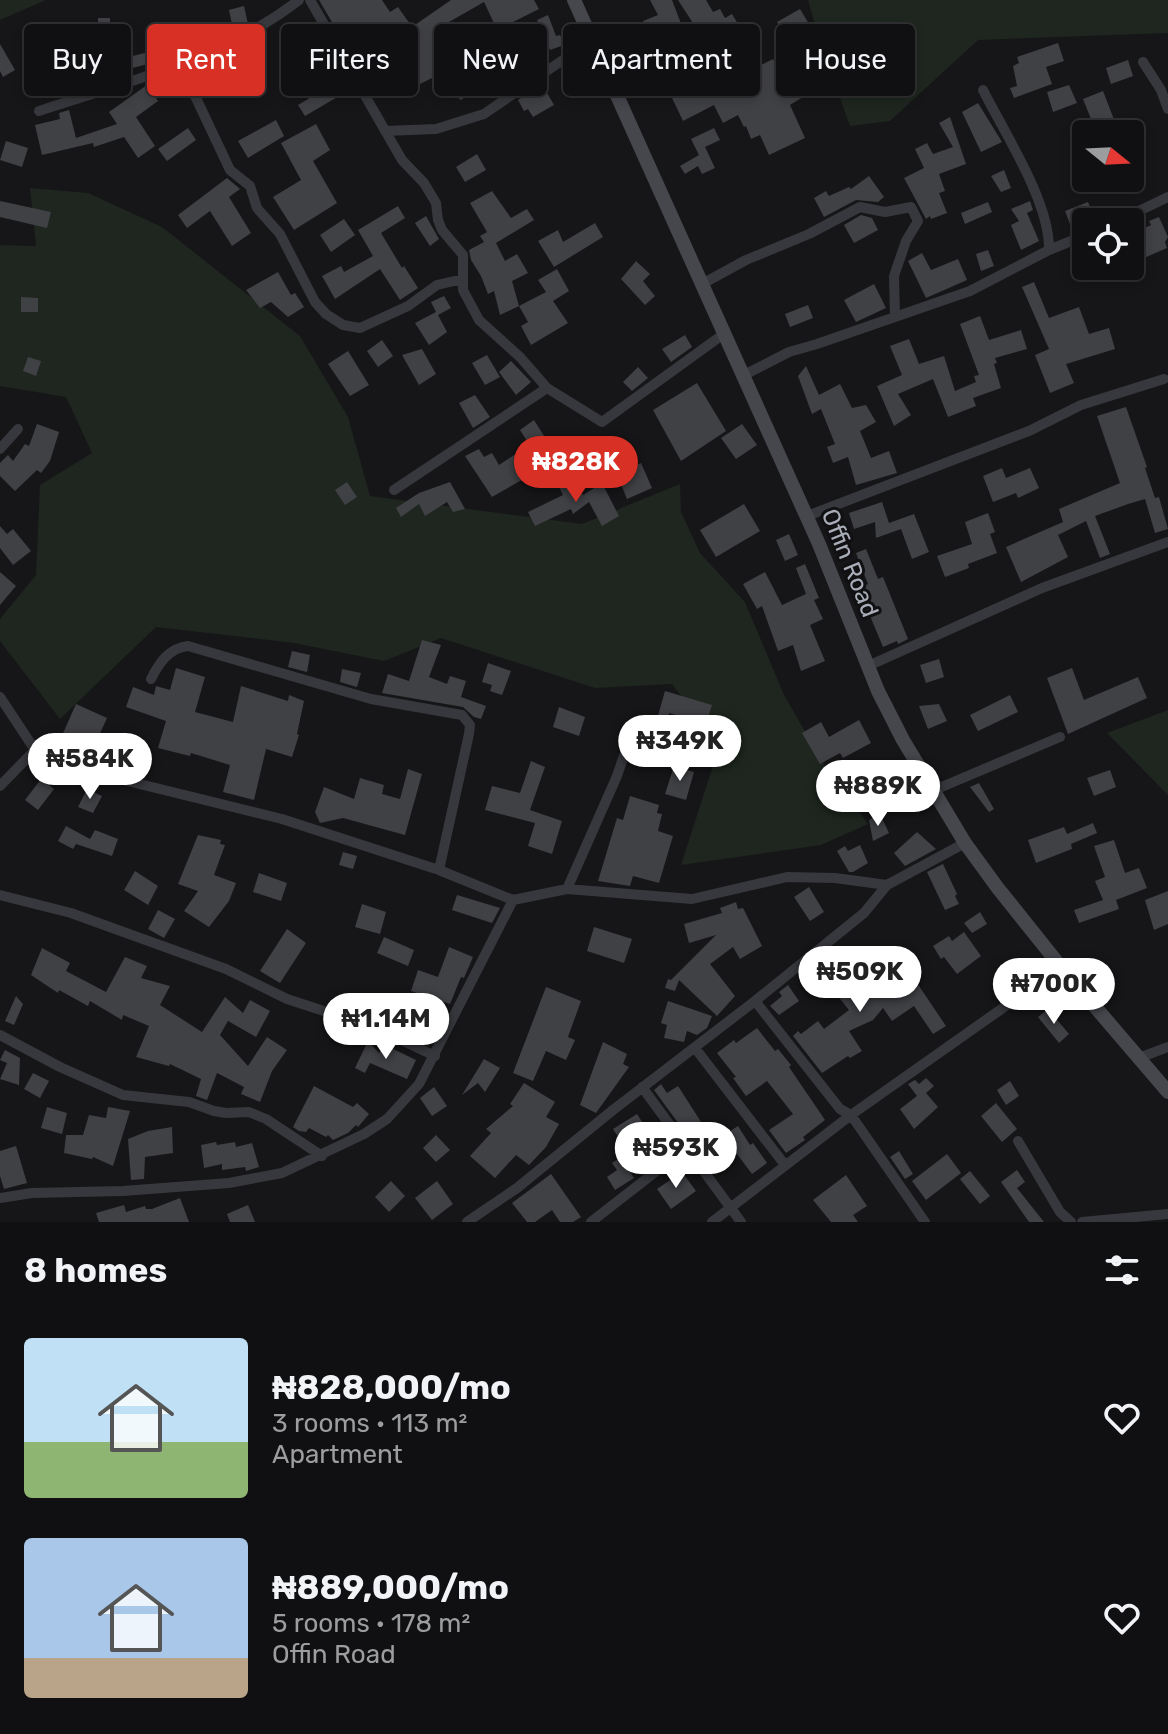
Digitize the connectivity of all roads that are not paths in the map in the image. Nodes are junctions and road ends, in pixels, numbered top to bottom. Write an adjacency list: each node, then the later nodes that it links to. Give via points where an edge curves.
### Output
1 (299, 0): 4 (street)
2 (310, 0): 14 (street)
3 (574, 0): 5 (street, Offin Road)
4 (264, 24)
5 (585, 24)
6 (563, 60): 14 (street, via 484,114 436,129)
7 (1143, 62): 12 (street)
8 (147, 75): 13 (street)
9 (983, 90): 18 (street, via 1031,182)
10 (195, 96): 19 (street, via 230,170 250,186 257,208 280,234 326,314 360,328 408,306 437,285)
11 (617, 96): 20 (street, Offin Road)
12 (1168, 109)
13 (39, 111)
14 (385, 131): 19 (street, via 436,203 442,230 463,255)
15 (1168, 197): 16 (street)
16 (1144, 209)
17 (1072, 241): 18 (street)
18 (1049, 250): 21 (street, via 970,291)
19 (463, 279): 25 (street, via 479,320)
20 (702, 284): 21 (street, via 860,207 885,212 911,207 918,221 894,276); 22 (street, Offin Road)
21 (895, 316): 23 (street, via 801,347)
22 (725, 333): 23 (street, Offin Road); 25 (street, via 602,422)
23 (744, 375): 29 (street, Offin Road)
24 (1164, 379): 29 (street, via 1081,405 1029,431)
25 (547, 388): 28 (street)
26 (18, 429): 27 (street)
27 (0, 449)
28 (394, 490)
29 (807, 516): 31 (street, Offin Road)
30 (1168, 542): 31 (street, via 1042,588)
31 (868, 666): 38 (street, Offin Road)
32 (151, 679): 40 (street, via 171,653 188,646 371,699 462,715 470,725 469,734)
33 (0, 697): 36 (street)
34 (633, 729): 42 (street)
35 (1060, 737): 38 (street)
36 (35, 750): 37 (street); 40 (street, via 95,773 282,819)
37 (0, 786)
38 (932, 791): 39 (street, Offin Road)
39 (965, 843): 41 (street); 45 (street, Offin Road)
40 (439, 870): 44 (street)
41 (887, 885): 42 (street, via 787,877 692,899); 46 (street, via 864,913)
42 (567, 889): 44 (street)
43 (0, 895): 50 (street, via 71,913 226,969 287,999 376,1028)
44 (513, 900): 50 (street)
45 (1061, 967): 51 (street, Offin Road); 54 (street)
46 (755, 1001): 49 (street); 54 (street, via 840,1109)
47 (0, 1035): 57 (street, via 123,1095 189,1102 226,1113 249,1112)
48 (1168, 1047): 51 (street)
49 (695, 1048): 52 (street); 58 (street)
50 (435, 1056): 57 (street, via 419,1084 387,1119)
51 (1139, 1058): 53 (street, Offin Road)
52 (642, 1087): 56 (street); 62 (street)
53 (1168, 1092)
54 (851, 1115): 58 (street); 66 (street)
55 (1018, 1141): 67 (street)
56 (686, 1148): 60 (street); 63 (street)
57 (322, 1156): 59 (street, via 282,1173 229,1183)
58 (785, 1165): 60 (street)
59 (0, 1198)
60 (729, 1208): 64 (street); 65 (street)
61 (1168, 1214): 68 (street)
62 (467, 1222)
63 (591, 1222)
64 (712, 1222)
65 (741, 1222)
66 (925, 1222)
67 (1071, 1222)
68 (1082, 1222)

